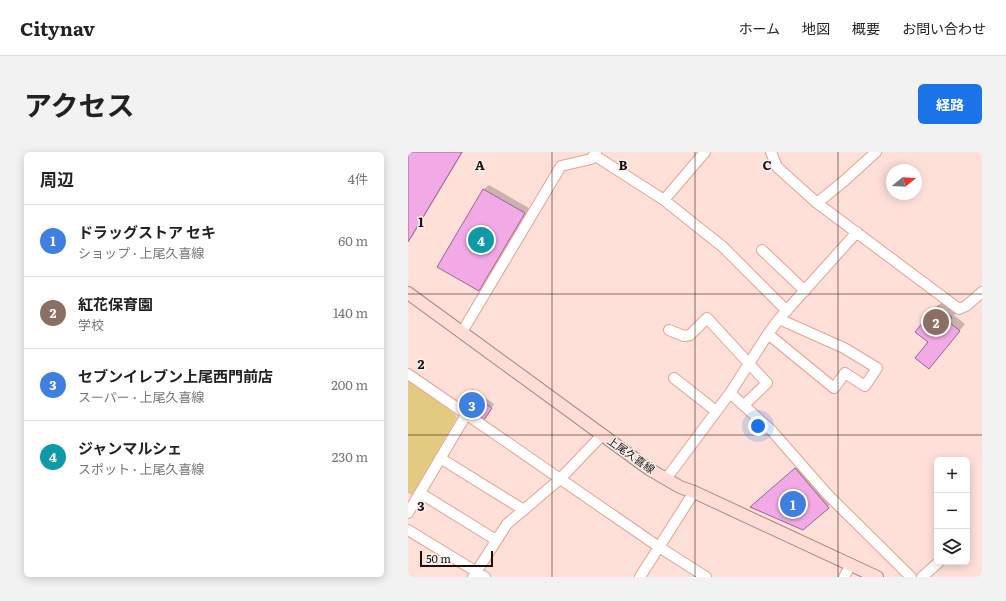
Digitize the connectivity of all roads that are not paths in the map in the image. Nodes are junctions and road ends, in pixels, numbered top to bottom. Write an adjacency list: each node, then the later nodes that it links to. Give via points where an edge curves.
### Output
1 (705, 152): 5 (street)
2 (772, 152): 6 (street, via 777,167)
3 (876, 152): 6 (street)
4 (595, 154): 5 (street); 14 (street, via 591,159 561,166)
5 (664, 200): 12 (street, via 723,247)
6 (817, 203): 7 (street)
7 (857, 232): 9 (street); 10 (street, via 959,309)
8 (762, 250): 9 (street)
9 (805, 291): 12 (street)
10 (982, 292)
11 (408, 293): 14 (main road, 上尾久喜線)
12 (783, 315): 15 (street); 15 (street, via 878,368 865,386 845,373 834,388)
13 (669, 330): 16 (street, via 684,336 690,335 706,318)
14 (462, 332): 23 (main road, 上尾久喜線)
15 (768, 334): 16 (street)
16 (749, 364): 19 (street); 20 (street, via 766,383)
17 (408, 374): 22 (street)
18 (674, 378): 21 (street)
19 (730, 393): 20 (street); 21 (street)
20 (744, 405): 42 (street, via 771,430 828,495)
21 (716, 411): 26 (street)
22 (466, 415): 24 (street); 25 (street)
23 (603, 434): 25 (street); 26 (main road, 上尾久喜線)
24 (440, 458): 28 (street); 29 (street)
25 (560, 479): 29 (street); 33 (street)
26 (666, 479): 27 (main road, 上尾久喜線)
27 (694, 492): 33 (street); 34 (main road, 上尾久喜線)
28 (420, 493): 30 (street); 32 (street)
29 (524, 510): 32 (street, via 507,524)
30 (408, 513)
31 (408, 530): 36 (street)
32 (496, 540): 36 (street)
33 (659, 547): 38 (street); 39 (street)
34 (851, 564): 40 (street); 41 (main road, 上尾久喜線)
35 (936, 565): 43 (street)
36 (474, 574): 37 (street)
37 (485, 577)
38 (641, 577)
39 (706, 577)
40 (844, 577)
41 (878, 577)
42 (911, 577)
43 (922, 577)

